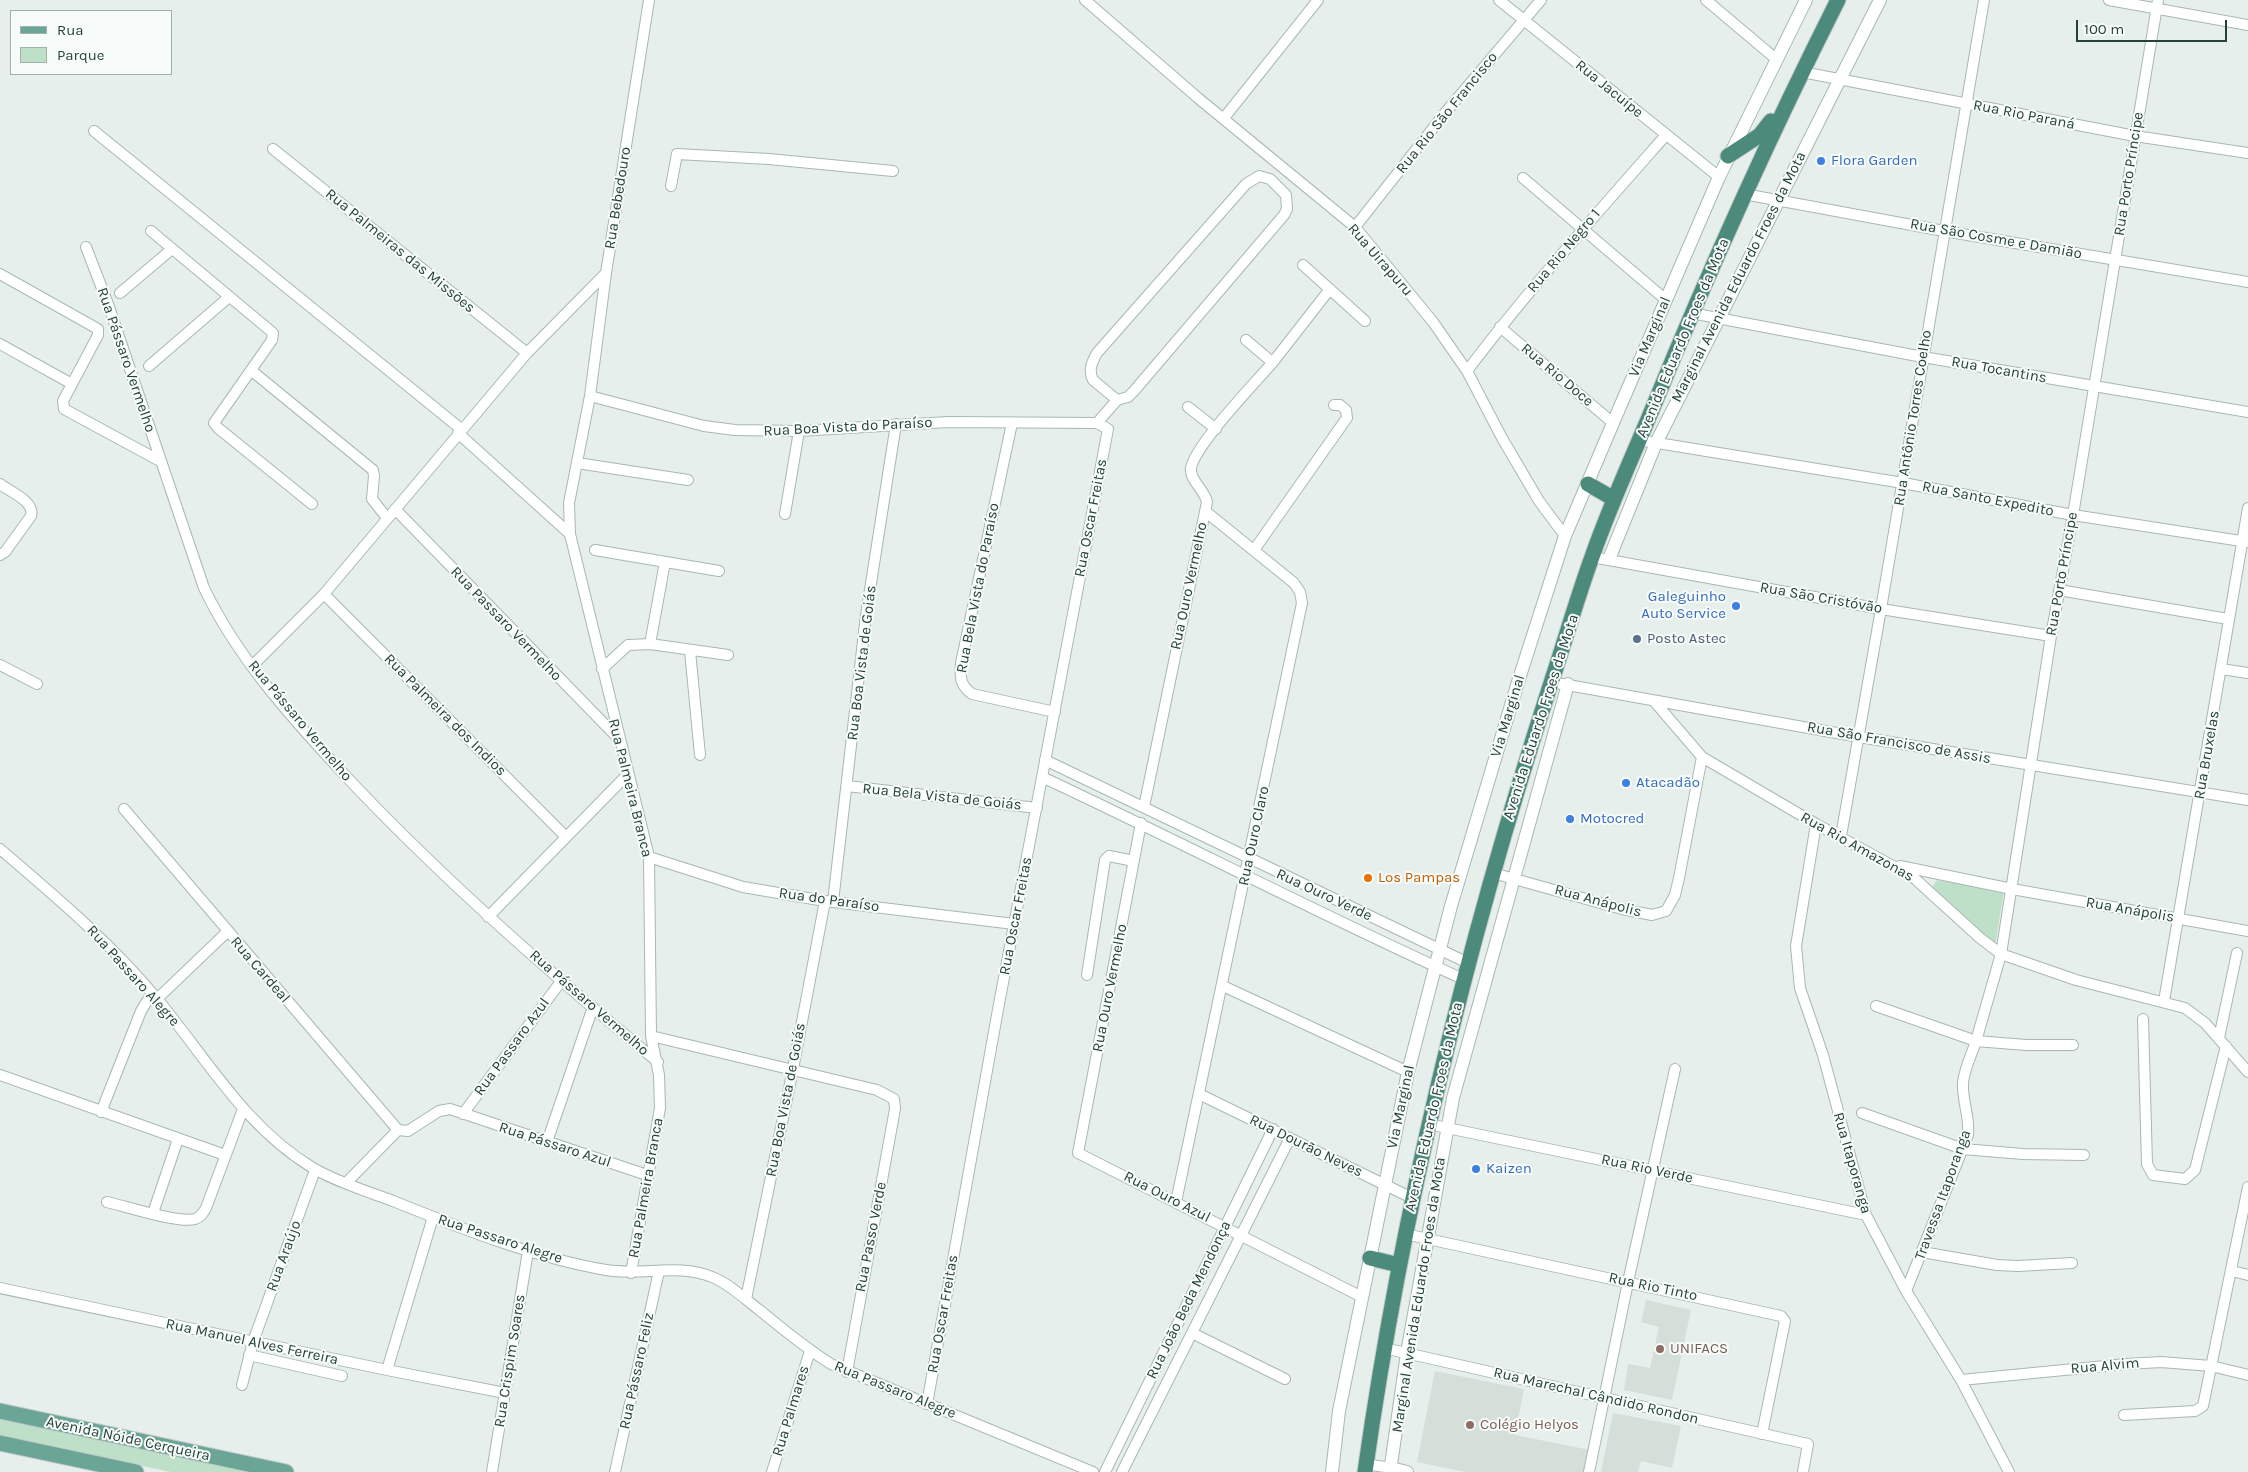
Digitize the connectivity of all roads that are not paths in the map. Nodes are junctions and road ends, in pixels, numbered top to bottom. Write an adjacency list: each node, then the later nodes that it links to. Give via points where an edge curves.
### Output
1 (649, 0): 41 (street, Rua Bebedouro)
2 (1318, 0): 20 (street)
3 (1499, 0): 13 (street, Rua Jacuípe)
4 (1541, 0): 13 (street, Rua Rio São Francisco)
5 (1706, 0): 15 (street)
6 (1806, 0): 15 (street, Via Marginal)
7 (1838, 0): 16 (highway, Avenida Eduardo Froes da Mota)
8 (1880, 0): 17 (street, Marginal Avenida Eduardo Froes da Mota)
9 (1984, 0): 19 (street, Rua Antônio Torres Coelho)
10 (2109, 0): 12 (street)
11 (1093, 2): 20 (street, Rua Uirapuru)
12 (2157, 5): 14 (street); 23 (street, Rua Porto Príncipe)
13 (1524, 20): 22 (street, Rua Jacuípe); 33 (street, Rua Rio São Francisco)
14 (2248, 25)
15 (1776, 59): 26 (street, Via Marginal)
16 (1802, 72): 17 (street, Rua Rio Paraná); 18 (highway, Avenida Eduardo Froes da Mota)
17 (1838, 80): 19 (street, Rua Rio Paraná); 32 (street, Marginal Avenida Eduardo Froes da Mota)
18 (1789, 98): 26 (highway, via 1760,135); 31 (highway, Avenida Eduardo Froes da Mota)
19 (1966, 104): 23 (street, Rua Rio Paraná); 36 (street, Rua Antônio Torres Coelho)
20 (1224, 118): 33 (street, Rua Uirapuru)
21 (94, 131): 73 (street)
22 (1666, 134): 28 (street, Rua Jacuípe); 34 (street, Rua Rio Negro 1)
23 (2135, 136): 25 (street, Rua Rio Paraná); 39 (street, Rua Porto Príncipe)
24 (273, 150): 54 (street, Rua Palmeiras das Missões)
25 (2248, 153)
26 (1728, 156): 28 (street, Via Marginal)
27 (893, 171): 30 (street, via 677,154)
28 (1719, 177): 47 (street, Via Marginal)
29 (1523, 178): 34 (street)
30 (671, 186)
31 (1744, 194): 32 (street, Rua São Cosme e Damião); 48 (highway, Avenida Eduardo Froes da Mota)
32 (1779, 200): 36 (street, Rua São Cosme e Damião); 49 (street, Marginal Avenida Eduardo Froes da Mota)
33 (1355, 227): 59 (street, Rua Uirapuru, via 1405,286)
34 (1583, 229): 47 (street); 51 (street, Rua Rio Negro 1)
35 (151, 231): 38 (street)
36 (1944, 231): 39 (street, Rua São Cosme e Damião); 55 (street, Rua Antônio Torres Coelho)
37 (86, 247): 77 (street, Rua Pássaro Vermelho)
38 (172, 249): 45 (street); 46 (street)
39 (2115, 260): 43 (street, Rua São Cosme e Damião); 61 (street, Rua Porto Príncipe)
40 (1303, 265): 44 (street)
41 (606, 273): 54 (street); 62 (street, Rua Bebedouro)
42 (0, 274): 60 (street, via 98,329 98,335)
43 (2248, 282)
44 (1330, 289): 50 (street); 56 (street)
45 (120, 293)
46 (229, 297): 57 (street); 58 (street, via 274,335)
47 (1666, 300): 69 (street, Via Marginal)
48 (1692, 313): 49 (street, Rua Tocantins); 75 (highway, Avenida Eduardo Froes da Mota)
49 (1720, 320): 55 (street, Rua Tocantins); 76 (street, Marginal Avenida Eduardo Froes da Mota)
50 (1365, 321)
51 (1500, 327): 59 (street, Rua Rio Negro 1); 69 (street, Rua Rio Doce)
52 (1246, 340): 56 (street)
53 (0, 344): 60 (street)
54 (527, 353): 73 (street)
55 (1923, 357): 61 (street, Rua Tocantins); 80 (street, Rua Antônio Torres Coelho)
56 (1272, 362): 72 (street)
57 (149, 366)
58 (252, 371): 84 (street, via 216,417 215,426); 90 (street, via 373,470 372,499)
59 (1467, 371): 92 (street, Rua Uirapuru, via 1539,501)
60 (72, 384): 77 (street, via 63,401 64,409)
61 (2093, 386): 66 (street, Rua Tocantins); 89 (street, Rua Porto Príncipe)
62 (590, 396): 74 (street, Rua Boa Vista do Paraíso, via 704,426); 78 (street, Rua Palmeira Branca)
63 (1117, 400): 63 (street, via 1134,392 1284,215 1286,195 1270,179 1259,176 1246,184 1097,353 1090,375); 68 (street)
64 (1334, 405): 95 (street, via 1346,410 1344,422)
65 (1188, 407): 72 (street)
66 (2248, 412)
67 (1012, 423): 68 (street, Rua Boa Vista do Paraíso); 70 (street, Rua Boa Vista do Paraíso); 118 (street, Rua Bela Vista do Paraíso, via 960,678 963,688 972,694)
68 (1097, 423): 71 (street, Rua Boa Vista do Paraíso)
69 (1613, 423): 82 (street, Via Marginal)
70 (896, 424): 74 (street, Rua Boa Vista do Paraíso); 127 (street, Rua Boa Vista de Goiás, via 866,615)
71 (1108, 429): 118 (street, Rua Oscar Freitas)
72 (1216, 429): 87 (street, via 1191,467 1192,477 1206,497)
73 (459, 431): 86 (street); 91 (street)
74 (799, 431): 88 (street)
75 (1640, 440): 76 (street, Rua Santo Expedito); 83 (highway, Avenida Eduardo Froes da Mota)
76 (1656, 443): 80 (street, Rua Santo Expedito); 98 (street, Marginal Avenida Eduardo Froes da Mota)
77 (160, 460): 110 (street, Rua Pássaro Vermelho, via 204,588 220,621)
78 (576, 463): 79 (street); 91 (street, Rua Palmeira Branca, via 569,503)
79 (688, 480)
80 (1903, 483): 89 (street, Rua Santo Expedito); 103 (street, Rua Antônio Torres Coelho)
81 (0, 484): 96 (street, via 29,504 32,511 6,552)
82 (1588, 484): 83 (highway); 92 (street, Via Marginal)
83 (1614, 499): 97 (highway, Avenida Eduardo Froes da Mota)
84 (312, 504)
85 (2248, 508): 93 (street, Rua Bruxelas)
86 (394, 509): 90 (street); 120 (street, Rua Passaro Vermelho)
87 (1204, 511): 95 (street, Rua Ouro Claro); 130 (street, Rua Ouro Vermelho)
88 (785, 514)
89 (2073, 515): 93 (street, Rua Santo Expedito); 101 (street, Rua Porto Príncipe)
90 (387, 518): 102 (street)
91 (570, 534): 111 (street, Rua Palmeira Branca)
92 (1565, 536): 152 (street, Via Marginal, via 1487,784)
93 (2245, 541): 104 (street, Rua Bruxelas)
94 (595, 550): 99 (street)
95 (1254, 550): 139 (street, Rua Ouro Claro, via 1294,583 1302,603)
96 (0, 555)
97 (1592, 557): 98 (street, Rua São Cristóvão); 114 (highway, Avenida Eduardo Froes da Mota)
98 (1609, 559): 103 (street, Rua São Cristóvão)
99 (665, 562): 100 (street); 106 (street)
100 (719, 571)
101 (2060, 590): 104 (street); 105 (street, Rua Porto Príncipe)
102 (324, 594): 110 (street); 136 (street, Rua Palmeira dos Indios)
103 (1881, 609): 105 (street, Rua São Cristóvão); 119 (street, Rua Antônio Torres Coelho)
104 (2228, 619): 112 (street, Rua Bruxelas)
105 (2051, 636): 124 (street, Rua Porto Príncipe)
106 (650, 644): 107 (street); 111 (street, via 625,646)
107 (690, 651): 108 (street); 121 (street)
108 (728, 655)
109 (0, 665): 115 (street)
110 (252, 666): 147 (street, Rua Pássaro Vermelho, via 312,740 374,807)
111 (602, 669): 120 (street, Rua Palmeira Branca)
112 (2221, 669): 113 (street); 128 (street, Rua Bruxelas)
113 (2248, 673)
114 (1552, 682): 116 (street, Rua São Francisco de Assis); 142 (highway, Avenida Eduardo Froes da Mota)
115 (36, 684)
116 (1568, 684): 117 (street, Rua São Francisco de Assis); 144 (street, Marginal Avenida Eduardo Froes da Mota)
117 (1654, 700): 119 (street, Rua São Francisco de Assis); 122 (street, Rua Rio Amazonas)
118 (1054, 712): 123 (street, Rua Oscar Freitas)
119 (1859, 737): 124 (street, Rua São Francisco de Assis); 135 (street, Rua Antônio Torres Coelho)
120 (618, 738): 125 (street, Rua Palmeira Branca)
121 (700, 754)
122 (1702, 757): 134 (street, Rua Rio Amazonas); 144 (street, Rua Anápolis, via 1677,886 1666,911 1652,915 1622,909)
123 (1045, 760): 126 (street, Rua Oscar Freitas); 130 (street, Rua Ouro Verde)
124 (2031, 765): 128 (street, Rua São Francisco de Assis); 145 (street, Rua Porto Príncipe)
125 (628, 774): 136 (street); 138 (street, Rua Palmeira Branca)
126 (1042, 777): 131 (street, Rua Oscar Freitas); 133 (street, Rua Ouro Verde)
127 (847, 786): 131 (street, Rua Bela Vista de Goiás); 146 (street, Rua Boa Vista de Goiás)
128 (2200, 794): 129 (street, Rua São Francisco de Assis); 148 (street, Rua Bruxelas)
129 (2248, 800)
130 (1144, 807): 139 (street, Rua Ouro Verde)
131 (1037, 808): 149 (street, Rua Oscar Freitas)
132 (124, 809): 151 (street, Rua Cardeal)
133 (1141, 823): 140 (street, Rua Ouro Vermelho); 143 (street, Rua Ouro Verde)
134 (1816, 824): 135 (street, Rua Rio Amazonas); 202 (street, Rua Itaporanga, via 1796,946 1798,980 1823,1055)
135 (1840, 836): 141 (street, Rua Rio Amazonas)
136 (566, 837): 147 (street)
137 (1, 851): 161 (street, Rua Passaro Alegre, via 84,923)
138 (649, 857): 146 (street, Rua do Paraíso, via 743,887); 166 (street, Rua Palmeira Branca)
139 (1249, 859): 143 (street, Rua Ouro Claro); 152 (street, Rua Ouro Verde)
140 (1134, 861): 157 (street, via 1109,856 1105,860); 189 (street, Rua Ouro Vermelho)
141 (1892, 864): 145 (street, Rua Anápolis); 154 (street, Rua Rio Amazonas, via 1913,877)
142 (1493, 873): 144 (street, Rua Anápolis); 155 (highway, Avenida Eduardo Froes da Mota)
143 (1245, 877): 156 (street, Rua Ouro Verde); 160 (street, Rua Ouro Claro)
144 (1513, 878): 182 (street, Marginal Avenida Eduardo Froes da Mota, via 1473,1018)
145 (2012, 889): 148 (street, Rua Anápolis); 154 (street, Rua Porto Príncipe)
146 (829, 901): 149 (street, Rua do Paraíso); 171 (street, Rua Boa Vista de Goiás)
147 (488, 917): 159 (street, Rua Pássaro Vermelho)
148 (2178, 919): 150 (street, Rua Anápolis); 162 (street, Rua Bruxelas)
149 (1014, 924): 239 (street, Rua Oscar Freitas)
150 (2248, 931)
151 (227, 932): 161 (street); 184 (street, Rua Cardeal)
152 (1440, 950): 155 (street, Rua Ouro Verde); 156 (street, Via Marginal)
153 (2237, 953): 168 (street)
154 (2001, 954): 162 (street, Rua Rio Amazonas, via 2076,980); 167 (street, Rua Porto Príncipe)
155 (1468, 963): 158 (highway, Avenida Eduardo Froes da Mota)
156 (1435, 966): 158 (street, Rua Ouro Verde); 173 (street, Via Marginal)
157 (1087, 975)
158 (1463, 979): 181 (highway, Avenida Eduardo Froes da Mota)
159 (562, 980): 164 (street, Rua Pássaro Vermelho); 180 (street, Rua Passaro Azul)
160 (1222, 986): 173 (street); 176 (street, Rua Ouro Claro)
161 (155, 996): 177 (street, Rua Passaro Alegre); 178 (street, via 141,1011)
162 (2164, 1001): 168 (street, Rua Rio Amazonas, via 2197,1015)
163 (1876, 1006): 167 (street)
164 (593, 1007): 170 (street, Rua Pássaro Vermelho); 187 (street)
165 (2143, 1019): 168 (street, via 2146,1150 2148,1170 2153,1175 2186,1179 2195,1170)
166 (651, 1036): 170 (street, Rua Palmeira Branca); 171 (street)
167 (1976, 1041): 169 (street); 188 (street, Travessa Itaporanga, via 1963,1084 1969,1124)
168 (2222, 1042): 174 (street, Rua Rio Amazonas)
169 (2073, 1045)
170 (658, 1062): 194 (street, Rua Palmeira Branca, via 660,1108)
171 (793, 1069): 222 (street, Rua Boa Vista de Goiás); 231 (street, Rua Passo Verde, via 877,1090 890,1095 895,1103)
172 (1674, 1070): 193 (street)
173 (1408, 1072): 196 (street, Via Marginal)
174 (2248, 1072)
175 (0, 1075): 178 (street)
176 (1199, 1094): 183 (street, Rua Dourão Neves); 200 (street, Rua Ouro Claro)
177 (242, 1109): 190 (street); 192 (street, Rua Passaro Alegre, via 278,1145)
178 (101, 1112): 186 (street)
179 (1862, 1113): 188 (street)
180 (463, 1114): 184 (street, Rua Pássaro Azul, via 444,1108 408,1132); 187 (street, Rua Pássaro Azul)
181 (1428, 1124): 182 (street, Rua Rio Verde); 198 (highway, Avenida Eduardo Froes da Mota)
182 (1447, 1128): 193 (street, Rua Rio Verde); 208 (street, Marginal Avenida Eduardo Froes da Mota)
183 (1273, 1129): 185 (street, Rua Dourão Neves); 205 (street, Rua João Beda Mendonça)
184 (398, 1130): 195 (street)
185 (1290, 1138): 196 (street, Rua Dourão Neves); 207 (street, Rua João Beda Mendonça)
186 (178, 1139): 190 (street); 201 (street)
187 (547, 1142): 194 (street, Rua Pássaro Azul)
188 (1964, 1149): 191 (street); 210 (street, Travessa Itaporanga)
189 (1078, 1153): 200 (street, Rua Ouro Azul)
190 (225, 1155): 201 (street, via 202,1214 187,1220)
191 (2084, 1155)
192 (315, 1170): 195 (street, Rua Passaro Alegre); 224 (street, Rua Araújo)
193 (1653, 1170): 202 (street, Rua Rio Verde); 218 (street)
194 (647, 1175): 216 (street, Rua Palmeira Branca)
195 (346, 1183): 203 (street, Rua Passaro Alegre)
196 (1385, 1186): 198 (street, Rua Dourão Neves); 211 (street, Via Marginal)
197 (2248, 1187): 204 (street)
198 (1412, 1198): 206 (highway, Avenida Eduardo Froes da Mota)
199 (106, 1202): 201 (street)
200 (1176, 1202): 205 (street, Rua Ouro Azul)
201 (152, 1213)
202 (1866, 1216): 220 (street, Rua Itaporanga)
203 (433, 1217): 209 (street, Rua Passaro Alegre); 230 (street)
204 (2245, 1226): 215 (street)
205 (1225, 1227): 207 (street, Rua Ouro Azul); 253 (street, Rua João Beda Mendonça)
206 (1405, 1234): 208 (street, Rua Rio Tinto); 213 (highway, Avenida Eduardo Froes da Mota)
207 (1241, 1235): 221 (street, Rua Ouro Azul); 223 (street, Rua João Beda Mendonça)
208 (1428, 1239): 218 (street, Rua Rio Tinto); 227 (street, Marginal Avenida Eduardo Froes da Mota)
209 (528, 1251): 216 (street, Rua Passaro Alegre); 237 (street, Rua Crispim Soares)
210 (1922, 1252): 212 (street, via 1998,1265); 220 (street, Travessa Itaporanga)
211 (1370, 1258): 213 (highway); 221 (street, Via Marginal)
212 (2072, 1263)
213 (1399, 1265): 225 (highway, Avenida Eduardo Froes da Mota)
214 (659, 1271): 216 (street, Rua Passaro Alegre); 222 (street, Rua Passaro Alegre, via 694,1270 715,1278); 250 (street, Rua Pássaro Feliz)
215 (2232, 1271): 217 (street); 229 (street)
216 (631, 1273)
217 (2248, 1275)
218 (1628, 1282): 238 (street); 242 (street, Rua Rio Tinto, via 1784,1317 1786,1321)
219 (0, 1288): 224 (street, Rua Manuel Alves Ferreira)
220 (1906, 1291): 235 (street, Rua Itaporanga)
221 (1362, 1297): 255 (street, Via Marginal, via 1339,1411)
222 (746, 1299): 226 (street, Rua Passaro Alegre)
223 (1192, 1332): 234 (street); 254 (street, Rua João Beda Mendonça)
224 (253, 1342): 228 (street, Rua Araújo); 230 (street, Rua Manuel Alves Ferreira)
225 (1384, 1348): 227 (street, Rua Marechal Cândido Rondon); 245 (highway, Avenida Eduardo Froes da Mota)
226 (810, 1351): 231 (street, Rua Passaro Alegre); 251 (street, Rua Palmares)
227 (1407, 1353): 238 (street, Rua Marechal Cândido Rondon); 246 (street, Marginal Avenida Eduardo Froes da Mota)
228 (249, 1355): 233 (street); 236 (street, Rua Araújo)
229 (2211, 1366): 232 (street, Rua Alvim); 235 (street, Rua Alvim, via 2161,1362); 241 (street, via 2205,1401 2200,1409)
230 (388, 1370): 237 (street, Rua Manuel Alves Ferreira)
231 (847, 1372): 239 (street, Rua Passaro Alegre)
232 (2248, 1375)
233 (342, 1376)
234 (1285, 1379)
235 (1962, 1380): 259 (street, Rua Itaporanga)
236 (242, 1385)
237 (505, 1393): 249 (street, Rua Crispim Soares)
238 (1605, 1398): 242 (street, Rua Marechal Cândido Rondon); 257 (street)
239 (927, 1404): 252 (street, Rua Passaro Alegre)
240 (0, 1411): 248 (main road, Avenida Nóide Cerqueira)
241 (2124, 1415)
242 (1762, 1434): 258 (street, Rua Marechal Cândido Rondon, via 1808,1444)
243 (0, 1443): 244 (main road, Avenida Nóide Cerqueira)
244 (93, 1468): 247 (main road, Avenida Nóide Cerqueira)
245 (1366, 1468): 246 (street)
246 (1390, 1470): 256 (street)
247 (136, 1472)
248 (286, 1472)
249 (492, 1472)
250 (615, 1472)
251 (772, 1472)
252 (1093, 1472)
253 (1105, 1472)
254 (1122, 1472)
255 (1332, 1472)
256 (1407, 1472)
257 (1589, 1472)
258 (1803, 1472)
259 (2009, 1472)

